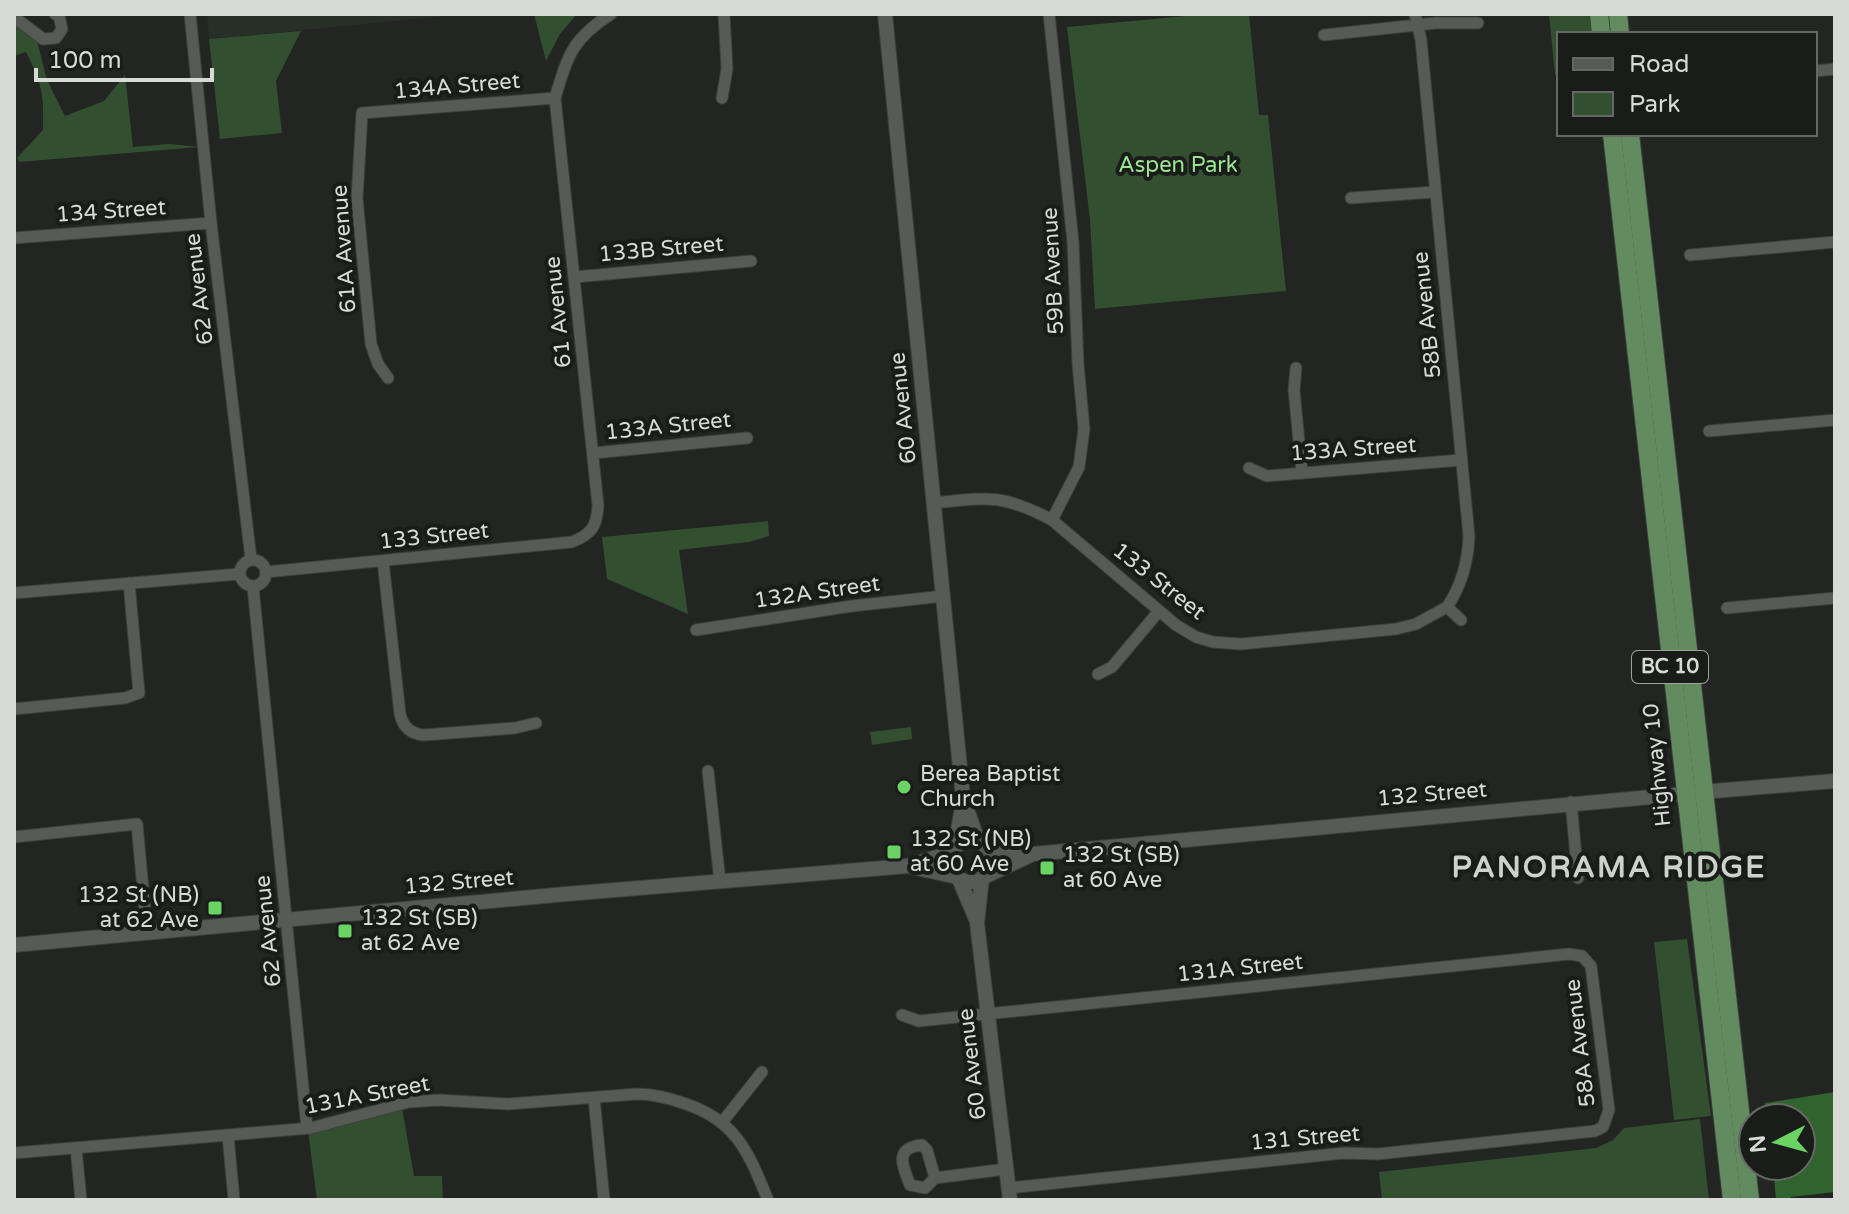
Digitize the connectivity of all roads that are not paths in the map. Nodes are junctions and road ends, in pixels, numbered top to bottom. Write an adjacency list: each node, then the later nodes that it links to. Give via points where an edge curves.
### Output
1 (55, 14): 7 (street, via 62,29 56,38 43,39)
2 (190, 14): 18 (street, 62 Avenue)
3 (611, 14): 11 (street, via 576,44)
4 (724, 14): 12 (street, via 727,69)
5 (885, 14): 33 (main road, 60 Avenue)
6 (1049, 14): 34 (street, 59B Avenue, via 1073,242 1084,429 1079,467)
7 (14, 17)
8 (1417, 19): 9 (street); 10 (street); 16 (street, 58B Avenue)
9 (1478, 23)
10 (1324, 35)
11 (555, 98): 13 (street, 134A Street); 23 (street, 61 Avenue)
12 (722, 98)
13 (362, 113): 25 (street, 61A Avenue, via 357,198 367,306 371,344)
14 (1612, 136): 55 (highway, Highway 10 / BC 10)
15 (1630, 136): 55 (highway, Highway 10 / BC 10)
16 (1434, 192): 17 (street); 30 (street, 58B Avenue)
17 (1351, 198)
18 (211, 223): 19 (street, 134 Street); 36 (street, 62 Avenue)
19 (14, 238)
20 (1835, 242): 21 (street)
21 (1690, 255)
22 (751, 261): 23 (street, 133B Street)
23 (575, 277): 29 (street, 61 Avenue)
24 (1296, 368): 32 (street)
25 (388, 378)
26 (1835, 420): 27 (street)
27 (1709, 431)
28 (747, 438): 29 (street, 133A Street)
29 (594, 453): 35 (street, 61 Avenue)
30 (1461, 460): 32 (street, 133A Street); 45 (street, 58B Avenue, via 1469,546 1457,593)
31 (1249, 468): 32 (street, 133A Street, via 1267,476)
32 (1302, 473)
33 (934, 503): 34 (street, 133 Street, via 1008,500); 43 (main road, 60 Avenue)
34 (1052, 520): 47 (street, 133 Street)
35 (598, 521): 37 (street, 133 Street, via 586,536 572,542)
36 (251, 559): 38 (street, via 260,561); 39 (street)
37 (383, 561): 38 (street, 133 Street); 52 (street, via 400,714 409,730 431,735)
38 (266, 572): 41 (street, via 262,583)
39 (239, 574): 40 (street); 41 (street)
40 (129, 583): 42 (street); 51 (street, via 139,693)
41 (253, 587): 67 (street, 62 Avenue)
42 (14, 593)
43 (944, 596): 49 (street, 132A Street); 56 (main road, 60 Avenue)
44 (1835, 598): 46 (street)
45 (1447, 607): 47 (street, 133 Street, via 1396,629 1231,644 1196,637); 48 (street)
46 (1727, 608)
47 (1159, 611): 50 (street, via 1112,667)
48 (1461, 620)
49 (696, 630)
50 (1098, 674)
51 (14, 709)
52 (536, 723)
53 (708, 771): 66 (street)
54 (1835, 781): 55 (main road, 132 Street)
55 (1693, 793): 57 (main road, 132 Street); 89 (highway, Highway 10 / BC 10); 90 (highway, Highway 10 / BC 10)
56 (963, 798): 59 (main road, 60 Avenue); 60 (main road, 60 Avenue)
57 (1571, 802): 61 (main road, 132 Street); 65 (street)
58 (14, 837): 69 (street, via 137,824)
59 (982, 844): 60 (main road, via 966,840); 61 (main road, 132 Street); 63 (main road, via 991,858)
60 (953, 849): 62 (main road, 132 Street); 64 (main road, via 950,865)
61 (1033, 854): 63 (main road, 132 Street)
62 (908, 866): 64 (main road, 132 Street); 66 (main road, 132 Street)
63 (984, 877): 64 (main road, via 971,882); 68 (main road, 60 Avenue)
64 (958, 878): 68 (main road, 60 Avenue)
65 (1578, 878)
66 (720, 882): 67 (main road, 132 Street)
67 (287, 921): 69 (main road, 132 Street); 78 (street, 62 Avenue)
68 (977, 923): 72 (main road, 60 Avenue)
69 (147, 933): 70 (main road, 132 Street)
70 (14, 945)
71 (1582, 956): 72 (street, 131A Street); 77 (street, 58A Avenue, via 1593,974 1600,1028 1609,1110)
72 (988, 1014): 73 (street, 131A Street, via 919,1021); 82 (main road, 60 Avenue)
73 (902, 1015)
74 (762, 1072): 76 (street)
75 (594, 1098): 76 (street, 131A Street, via 658,1094); 78 (street, 131A Street, via 508,1104 409,1102); 87 (street)
76 (723, 1121): 88 (street, via 752,1161)
77 (1603, 1127): 84 (street, 131 Street)
78 (307, 1128): 79 (street, 131A Street)
79 (228, 1136): 80 (street, 131A Street); 86 (street)
80 (76, 1148): 81 (street, 131A Street); 85 (street)
81 (14, 1153)
82 (1006, 1169): 83 (street); 84 (main road, 60 Avenue)
83 (935, 1178)
84 (1009, 1194)
85 (81, 1200)
86 (234, 1200)
87 (604, 1200)
88 (768, 1200)
89 (1732, 1200)
90 (1750, 1200)

